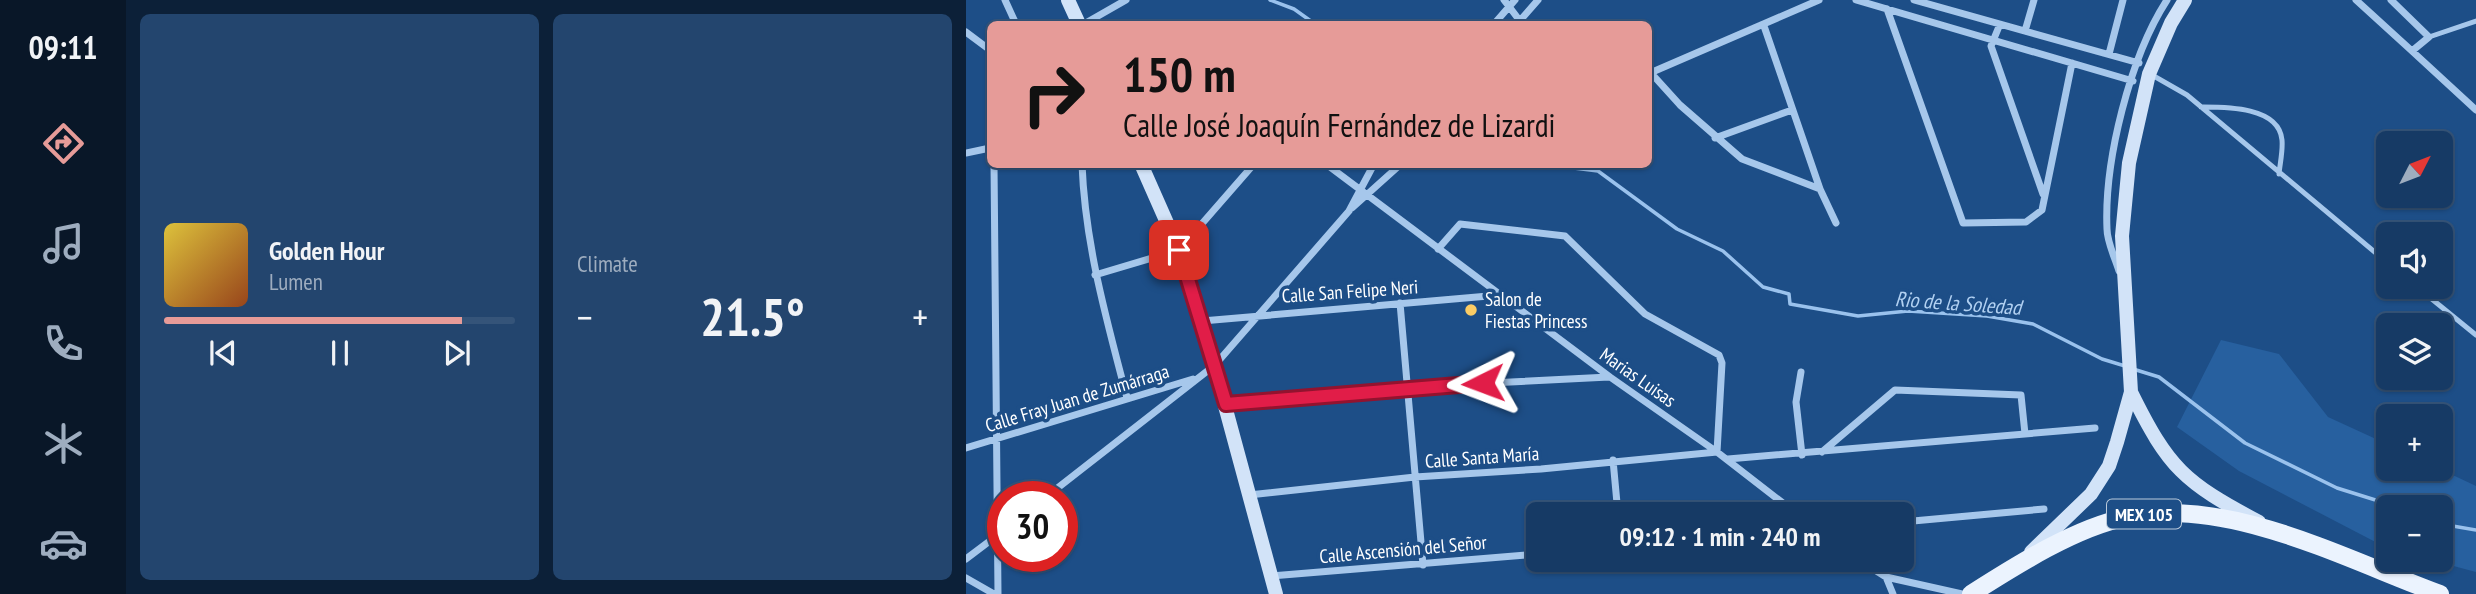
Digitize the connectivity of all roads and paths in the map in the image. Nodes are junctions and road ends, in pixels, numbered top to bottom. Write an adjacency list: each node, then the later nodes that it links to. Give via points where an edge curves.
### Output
1 (1005, 0): 19 (street)
2 (1068, 0): 20 (main road)
3 (1126, 0): 15 (street)
4 (1515, 0): 16 (street)
5 (1538, 0): 24 (street)
6 (1819, 0): 27 (street)
7 (1856, 0): 18 (street)
8 (1914, 0): 17 (street)
9 (2034, 0): 28 (street)
10 (2123, 0): 34 (street)
11 (2167, 0): 36 (street)
12 (2185, 0): 36 (main road, MEX 105)
13 (2356, 0): 33 (street)
14 (2391, 0): 30 (street)
15 (1115, 3): 21 (street)
16 (1507, 4): 22 (street); 23 (street)
17 (1946, 4): 26 (street)
18 (1887, 9): 31 (street); 56 (street, via 1963,223 2026,222 2042,210)
19 (1015, 21)
20 (1079, 21)
21 (1086, 21)
22 (1496, 21)
23 (1518, 21)
24 (1521, 21)
25 (2476, 21): 30 (lane)
26 (2000, 24): 28 (street); 31 (street)
27 (1764, 26): 37 (street); 41 (street)
28 (2025, 31): 34 (street)
29 (966, 32): 32 (street)
30 (2429, 37): 33 (street)
31 (1994, 40): 35 (street); 56 (street, via 1992,46)
32 (987, 48)
33 (2412, 51): 42 (street)
34 (2109, 54): 36 (street)
35 (2071, 63): 39 (street); 56 (street)
36 (2144, 69): 39 (street); 40 (lane); 64 (main road, MEX 105, via 2124,195)
37 (1652, 72)
38 (1652, 75): 43 (street)
39 (2133, 81): 64 (street, via 2109,181 2106,232)
40 (2201, 107): 53 (lane); 53 (lane, via 2242,107 2276,127 2282,137)
41 (1791, 110): 43 (street); 55 (street)
42 (2476, 110)
43 (1715, 138): 55 (street, via 1742,159)
44 (987, 149): 45 (street)
45 (966, 153)
46 (994, 168): 81 (street)
47 (1082, 168): 63 (street)
48 (1143, 168): 61 (main road)
49 (1251, 168): 61 (street)
50 (1331, 168): 54 (street, Marias Luisas)
51 (1372, 168): 54 (street)
52 (1397, 168): 57 (street)
53 (2279, 174): 62 (lane)
54 (1360, 189): 57 (street, Marias Luisas); 58 (street)
55 (1820, 189): 59 (street)
56 (2043, 194)
57 (1369, 195): 58 (street); 60 (street, Marias Luisas)
58 (1349, 211): 68 (street)
59 (1836, 223)
60 (1438, 249): 65 (street, Marias Luisas); 83 (street, via 1460,224 1565,236 1645,314 1719,355)
61 (1179, 250): 63 (street); 69 (main road)
62 (2376, 253)
63 (1095, 275): 77 (street)
64 (2125, 291): 75 (main road, MEX 105)
65 (1500, 295): 67 (street, Calle San Felipe Neri); 74 (street, Marias Luisas)
66 (2432, 299): 70 (lane)
67 (1400, 303): 68 (street, Calle San Felipe Neri); 76 (street)
68 (1259, 314): 69 (street, Calle San Felipe Neri); 71 (street)
69 (1202, 321): 71 (main road)
70 (2476, 335)
71 (1215, 365): 73 (street); 78 (main road)
72 (1801, 372): 85 (street, via 1796,402)
73 (1197, 377): 77 (street, Calle Fray Juan de Zumárraga); 90 (street)
74 (1609, 377): 76 (street); 83 (street, Marias Luisas)
75 (2130, 386): 96 (main road, MEX 105, via 2165,456 2186,479); 101 (main road, MEX 105, via 2109,466 2091,494)
76 (1408, 387): 78 (street); 88 (street)
77 (1127, 398): 81 (street, Calle Fray Juan de Zumárraga)
78 (1226, 404): 91 (main road)
79 (2095, 428): 80 (street)
80 (2025, 434): 84 (street); 84 (street, via 2021,395 1895,390)
81 (994, 440): 82 (street, Calle Fray Juan de Zumárraga); 89 (street)
82 (966, 447)
83 (1717, 452): 86 (street, Marias Luisas); 87 (street, Calle Santa María)
84 (1822, 453): 85 (street)
85 (1802, 455): 86 (street)
86 (1727, 459): 93 (street, Marias Luisas)
87 (1613, 460): 88 (street, Calle Santa María); 92 (street)
88 (1415, 477): 91 (street, Calle Santa María); 100 (street)
89 (997, 481)
90 (1066, 481)
91 (1248, 495): 105 (main road)
92 (1617, 502)
93 (1782, 502)
94 (2044, 509): 95 (street)
95 (1914, 521)
96 (2285, 536): 101 (main road, MEX 105, via 2223,519 2158,512 2103,524); 104 (main road, MEX 105)
97 (987, 543): 99 (street)
98 (1526, 555): 100 (street, Calle Ascensión del Señor)
99 (966, 559)
100 (1423, 565): 105 (street, Calle Ascensión del Señor)
101 (2012, 569): 112 (main road, MEX 105)
102 (998, 572): 108 (street)
103 (1880, 572): 106 (street)
104 (2388, 575): 113 (main road, MEX 105); 114 (main road, MEX 105)
105 (1270, 576): 109 (main road)
106 (1886, 576): 110 (street); 111 (street)
107 (966, 578): 108 (street)
108 (996, 594)
109 (1276, 594)
110 (1893, 594)
111 (1962, 594)
112 (1971, 594)
113 (2406, 594)
114 (2440, 594)

